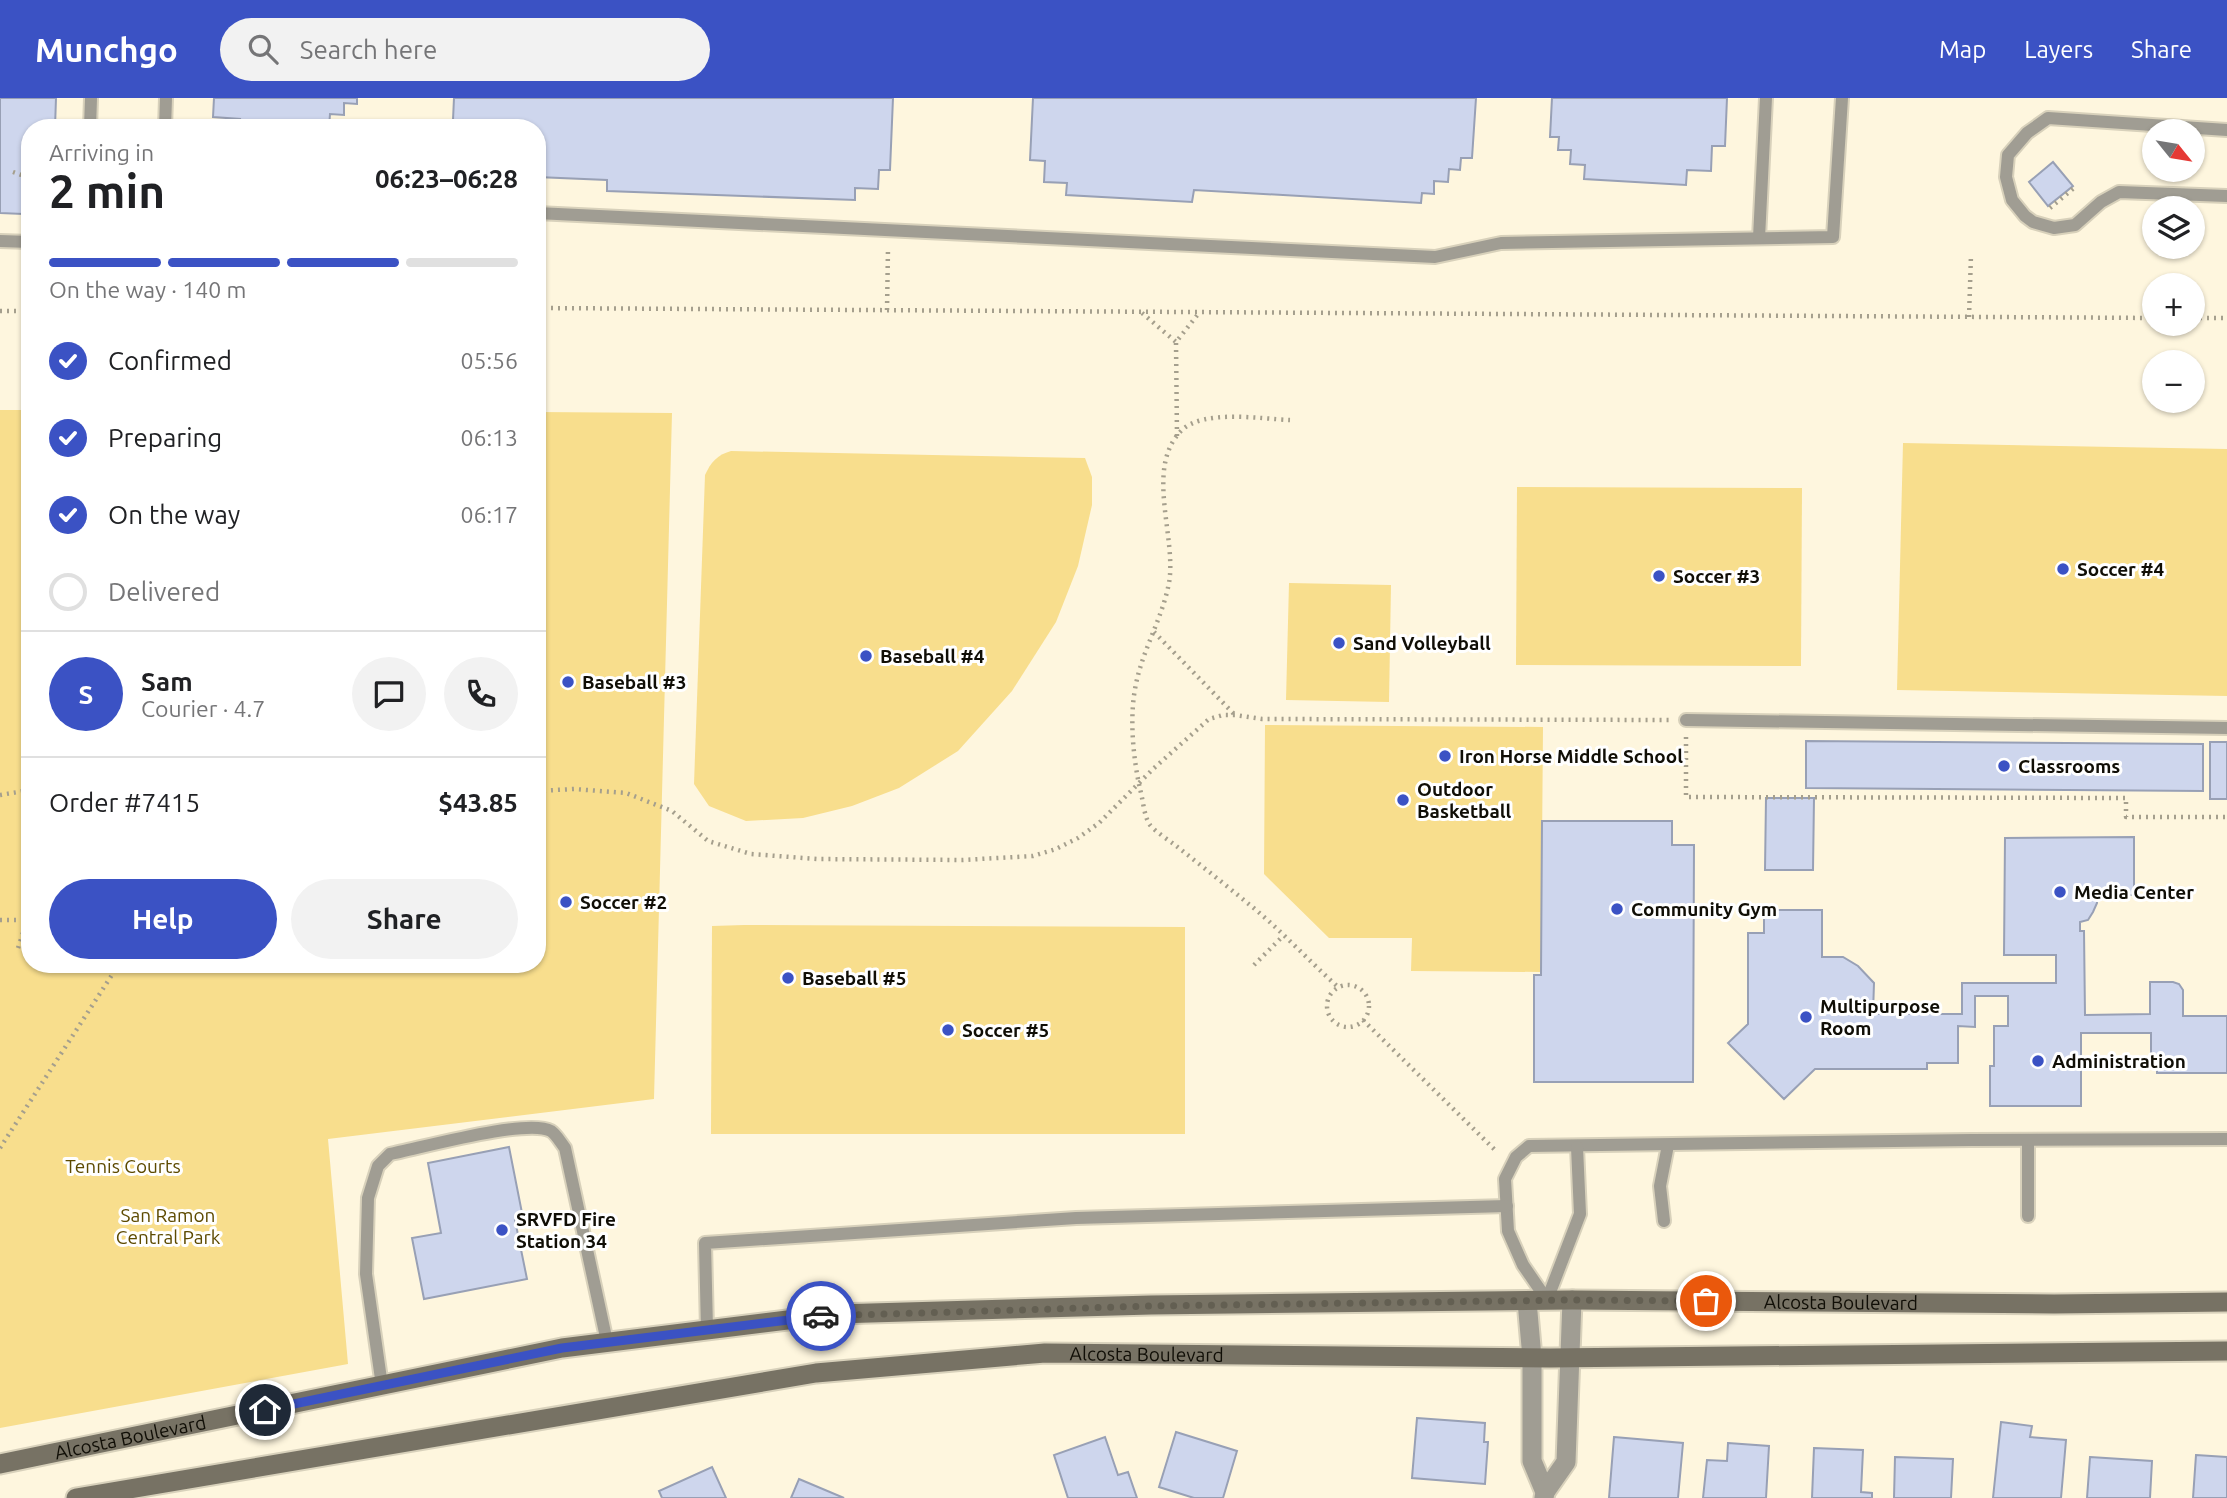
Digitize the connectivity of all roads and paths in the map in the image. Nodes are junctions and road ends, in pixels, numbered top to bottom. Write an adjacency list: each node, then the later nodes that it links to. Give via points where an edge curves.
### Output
1 (91, 98): 5 (lane)
2 (166, 98): 6 (lane)
3 (1766, 98): 15 (lane)
4 (1842, 98): 15 (lane, via 1833,237)
5 (90, 119)
6 (165, 119)
7 (2227, 130): 11 (lane, via 2048,118 2008,155 2006,177 2011,200 2025,216 2054,228 2075,225 2119,192)
8 (13, 172): 9 (path)
9 (21, 175)
10 (2074, 188): 12 (path)
11 (2227, 196)
12 (2045, 212)
13 (546, 213): 14 (lane)
14 (888, 229): 15 (lane, via 1435,257 1501,243); 20 (path)
15 (1759, 238)
16 (0, 241): 17 (lane)
17 (21, 242)
18 (1971, 255): 25 (path)
19 (546, 309): 20 (path)
20 (887, 310): 23 (path)
21 (0, 311): 22 (path)
22 (21, 312)
23 (1140, 312): 24 (path); 29 (path)
24 (1199, 313): 25 (path); 29 (path)
25 (1969, 317): 26 (path)
26 (2142, 318)
27 (2205, 318): 28 (path)
28 (2227, 318)
29 (1176, 342): 31 (path)
30 (1290, 420): 31 (path, via 1198,420)
31 (1177, 437): 32 (path, via 1165,464 1169,583)
32 (1154, 632): 33 (path); 36 (path, via 1136,684 1133,714)
33 (1235, 715): 34 (path, via 1275,720); 36 (path, via 1209,719)
34 (1686, 720): 35 (lane); 40 (path, via 1686,797 2126,798 2126,817)
35 (2227, 728)
36 (1139, 783): 37 (path, via 1099,823 1056,849 1032,856 962,860 751,854 708,841 672,811 625,793); 43 (path, via 1149,824)
37 (546, 791)
38 (21, 792): 39 (path)
39 (0, 795)
40 (2227, 817)
41 (0, 920): 42 (path)
42 (21, 921)
43 (1283, 936): 46 (path); 48 (path)
44 (21, 939): 45 (path)
45 (18, 948)
46 (1254, 965)
47 (113, 973): 54 (path)
48 (1338, 988): 49 (path, via 1354,985 1365,993 1369,1007); 49 (path, via 1327,1002 1333,1021 1352,1027)
49 (1363, 1020): 55 (path)
50 (2227, 1139): 51 (lane)
51 (2028, 1140): 52 (lane); 57 (lane)
52 (1668, 1145): 53 (lane); 58 (lane, via 1660,1186)
53 (1577, 1147): 55 (lane, via 1529,1146); 59 (lane, via 1580,1214)
54 (0, 1148)
55 (1511, 1166): 56 (lane, via 1505,1179)
56 (1507, 1206): 59 (lane, via 1508,1231); 62 (lane, via 1076,1218 705,1243)
57 (2028, 1216)
58 (1664, 1221)
59 (1537, 1300): 60 (main road, Alcosta Boulevard); 62 (main road, Alcosta Boulevard, via 836,1314); 65 (street)
60 (1572, 1300): 61 (main road, Alcosta Boulevard); 66 (street)
61 (2227, 1302)
62 (707, 1330): 63 (main road, Alcosta Boulevard)
63 (607, 1342): 67 (main road, Alcosta Boulevard); 67 (lane, via 565,1148 552,1132 534,1127 511,1129 390,1154 379,1166 368,1198 366,1274)
64 (2227, 1351): 66 (main road, Alcosta Boulevard)
65 (1532, 1358): 66 (main road, Alcosta Boulevard); 69 (street, via 1532,1461); 70 (main road, Alcosta Boulevard, via 1045,1353 816,1373)
66 (1572, 1358): 69 (street, via 1566,1462)
67 (382, 1386): 68 (main road, Alcosta Boulevard)
68 (0, 1464)
69 (1545, 1495)
70 (76, 1498)

